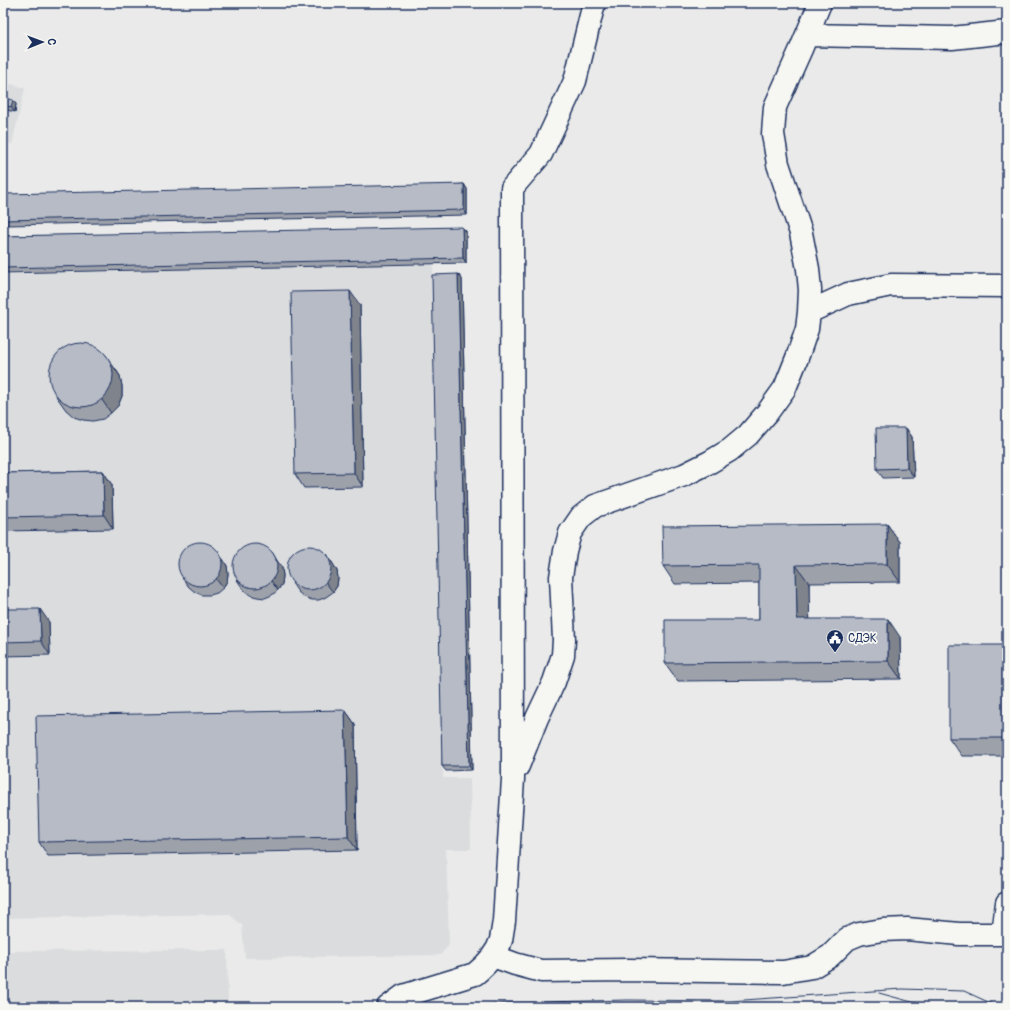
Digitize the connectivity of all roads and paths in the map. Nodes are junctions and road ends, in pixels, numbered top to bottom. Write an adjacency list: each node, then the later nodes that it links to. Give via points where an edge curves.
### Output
1 (594, 3): 7 (street, via 575,81 541,154 512,188)
2 (820, 3): 4 (street)
3 (1007, 32): 4 (street, via 952,38)
4 (807, 35): 6 (street, via 775,108 773,134 778,164 801,233 808,269)
5 (1007, 286): 6 (street, via 891,285 848,294)
6 (809, 312): 7 (street, via 807,329 785,388 748,435 730,450 684,475 595,506 581,517 570,533 561,577 563,656)
7 (513, 779): 10 (street, via 504,921 501,942)
8 (1007, 904): 9 (street)
9 (1005, 934): 10 (street, via 882,930 847,939 830,956 812,967 783,972 541,971)
10 (493, 956): 11 (street, via 475,974 403,996)
11 (388, 1007)

